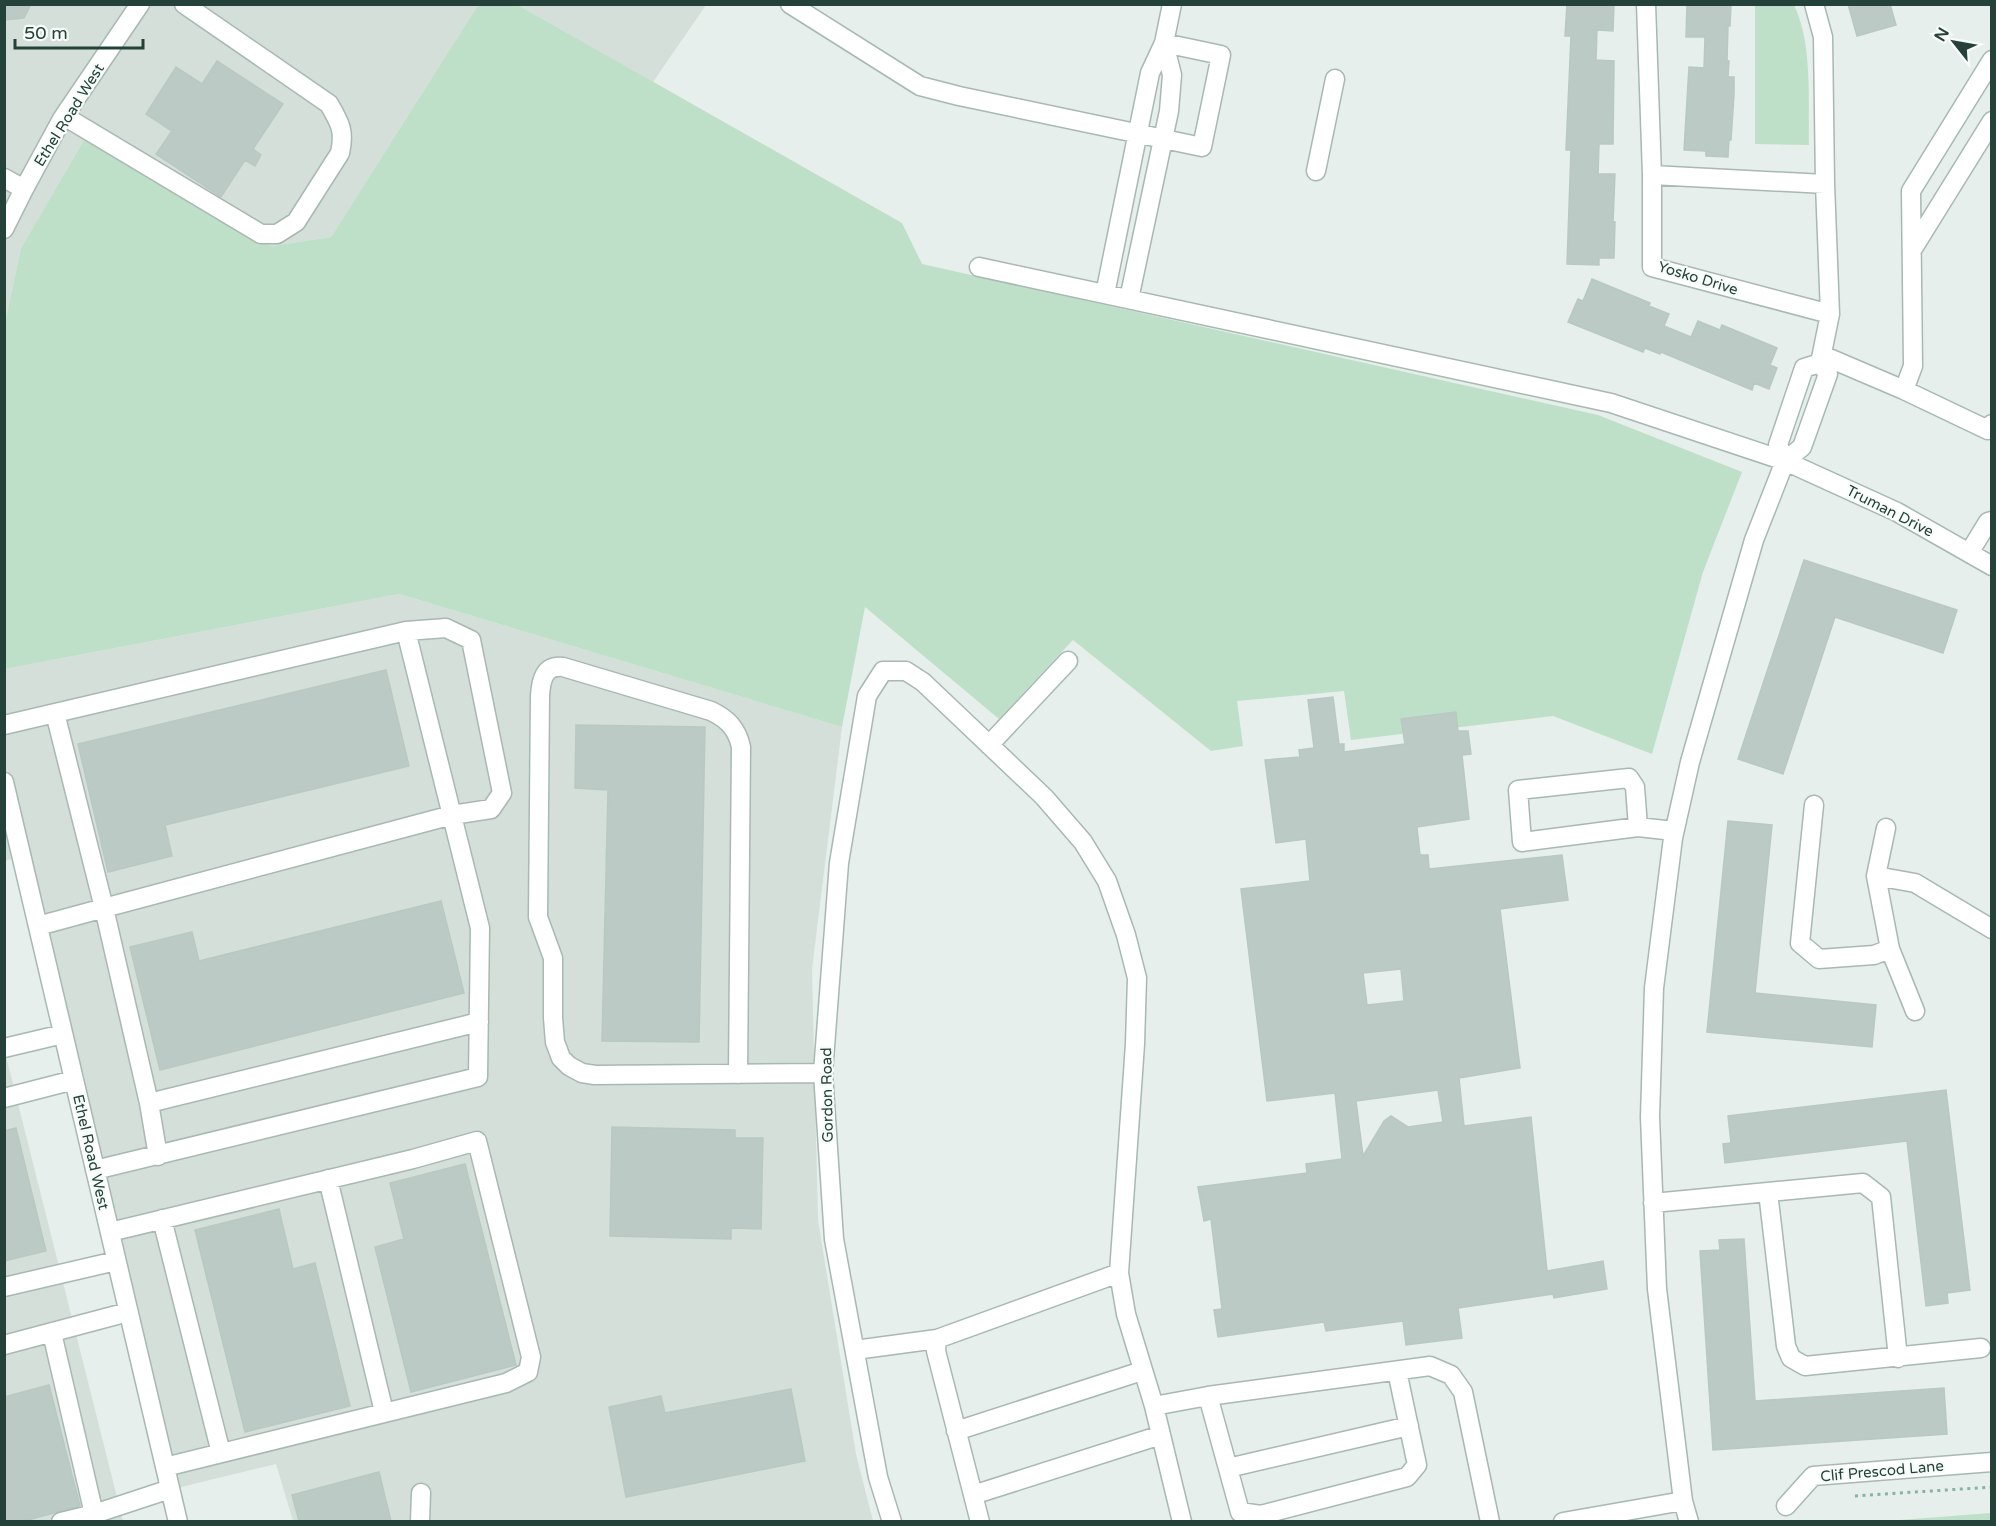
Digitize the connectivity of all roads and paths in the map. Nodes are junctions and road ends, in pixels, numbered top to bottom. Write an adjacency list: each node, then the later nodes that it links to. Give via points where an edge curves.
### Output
1 (140, 4): 10 (street, Ethel Road West)
2 (184, 4): 10 (street, via 329,104 341,124 340,153 296,222 277,234 261,234)
3 (790, 4): 12 (street, via 920,86)
4 (1172, 4): 7 (street)
5 (1646, 4): 15 (street, Yosko Drive)
6 (1814, 4): 17 (street, via 1822,37)
7 (1164, 43): 12 (street, via 1150,73); 13 (street, via 1172,75); 13 (street, via 1221,55 1202,147)
8 (1992, 60): 20 (street, via 1911,191)
9 (1335, 79): 14 (street)
10 (64, 116): 18 (street, Ethel Road West)
11 (1992, 121): 20 (street)
12 (1137, 134): 13 (street); 22 (street)
13 (1163, 138): 23 (street)
14 (1316, 171)
15 (1652, 175): 17 (street); 24 (street, Yosko Drive, via 1652,267)
16 (4, 178): 18 (street)
17 (1825, 184): 24 (street)
18 (24, 189): 19 (street, Ethel Road West)
19 (4, 229)
20 (1912, 250): 26 (street, via 1913,366)
21 (980, 267): 22 (street, Truman Drive)
22 (1105, 294): 23 (street, Truman Drive)
23 (1129, 299): 28 (street, Truman Drive, via 1611,403)
24 (1830, 314): 25 (street)
25 (1821, 359): 26 (street); 28 (street, via 1828,374 1824,386 1802,447); 28 (street, via 1804,368 1778,445)
26 (1904, 390): 27 (street, via 1988,430)
27 (1992, 424)
28 (1785, 461): 30 (street, Truman Drive, via 1897,512); 42 (street, via 1754,540)
29 (1992, 521): 30 (street)
30 (1969, 553): 31 (street, Truman Drive)
31 (1992, 566)
32 (406, 632): 34 (street); 39 (street); 39 (street, via 446,628 471,640 502,793 491,809)
33 (1068, 660): 36 (street)
34 (55, 713): 35 (street); 45 (street)
35 (4, 725)
36 (989, 745): 53 (street, Gordon Road, via 923,681 906,671 883,671 867,696 838,863); 66 (street, via 1044,797 1083,842 1107,881 1137,978)
37 (4, 782): 43 (street, Ethel Road West)
38 (1814, 805): 48 (street, via 1800,943 1819,959 1874,955)
39 (452, 815): 45 (street); 50 (street, via 480,928)
40 (1638, 827): 40 (street, via 1522,842 1518,790 1629,778 1635,787); 42 (street)
41 (1886, 828): 44 (street)
42 (1674, 831): 62 (street, via 1654,988 1650,1118)
43 (12, 851): 46 (street, Ethel Road West)
44 (1876, 876): 47 (street, via 1915,883); 48 (street)
45 (104, 908): 46 (street); 57 (street)
46 (38, 926): 51 (street, Ethel Road West)
47 (1992, 929)
48 (1890, 949): 49 (street)
49 (1915, 1011)
50 (479, 1022): 57 (street); 58 (street, via 478,1077)
51 (63, 1034): 52 (street); 55 (street, Ethel Road West)
52 (4, 1048)
53 (823, 1073): 54 (street); 73 (street, Gordon Road, via 834,1239)
54 (738, 1074): 54 (street, via 596,1075 582,1073 561,1058 553,1018 553,958 538,917 540,696 546,671 555,666 711,711 724,717 739,737)
55 (74, 1080): 56 (street); 59 (street, Ethel Road West)
56 (4, 1098)
57 (149, 1103): 58 (street)
58 (158, 1156): 59 (street)
59 (95, 1170): 64 (street, Ethel Road West)
60 (328, 1179): 63 (street); 79 (street); 79 (street, via 477,1142 531,1357 528,1372 506,1383)
61 (1768, 1192): 62 (street); 74 (street, via 1786,1346 1791,1358 1805,1366); 74 (street, via 1863,1183 1881,1197)
62 (1653, 1203): 92 (street, via 1657,1289)
63 (162, 1219): 64 (street); 83 (street)
64 (110, 1233): 65 (street, Ethel Road West)
65 (116, 1261): 67 (street); 68 (street, Ethel Road West)
66 (1119, 1273): 70 (street); 75 (street)
67 (4, 1287)
68 (128, 1312): 69 (street); 85 (street, Ethel Road West)
69 (52, 1333): 71 (street); 94 (street)
70 (937, 1339): 73 (street); 81 (street, via 936,1350)
71 (4, 1345)
72 (1981, 1348): 74 (street)
73 (855, 1350): 98 (street, Gordon Road, via 878,1478)
74 (1898, 1358)
75 (1142, 1371): 78 (street); 81 (street)
76 (1397, 1371): 77 (street); 80 (street); 101 (street, via 1430,1366 1451,1375 1462,1392)
77 (1208, 1396): 78 (street); 86 (street)
78 (1154, 1406): 82 (street)
79 (384, 1412): 83 (street)
80 (1409, 1426): 86 (street); 86 (street, via 1417,1465 1407,1478 1261,1515 1240,1512)
81 (956, 1431): 90 (street)
82 (1161, 1436): 90 (street); 100 (street)
83 (221, 1453): 85 (street)
84 (1992, 1462): 93 (street, Clif Prescod Lane, via 1813,1476)
85 (165, 1467): 88 (street, Ethel Road West)
86 (1228, 1468)
87 (1992, 1487): 91 (path)
88 (170, 1489): 94 (street); 96 (street, Ethel Road West)
89 (421, 1493): 97 (street)
90 (973, 1495): 99 (street)
91 (1855, 1496)
92 (1683, 1501): 102 (street); 103 (street)
93 (1786, 1506)
94 (94, 1514): 95 (street)
95 (61, 1521)
96 (178, 1521)
97 (420, 1521)
98 (892, 1521)
99 (980, 1521)
100 (1182, 1521)
101 (1490, 1521)
102 (1563, 1521)
103 (1689, 1521)

